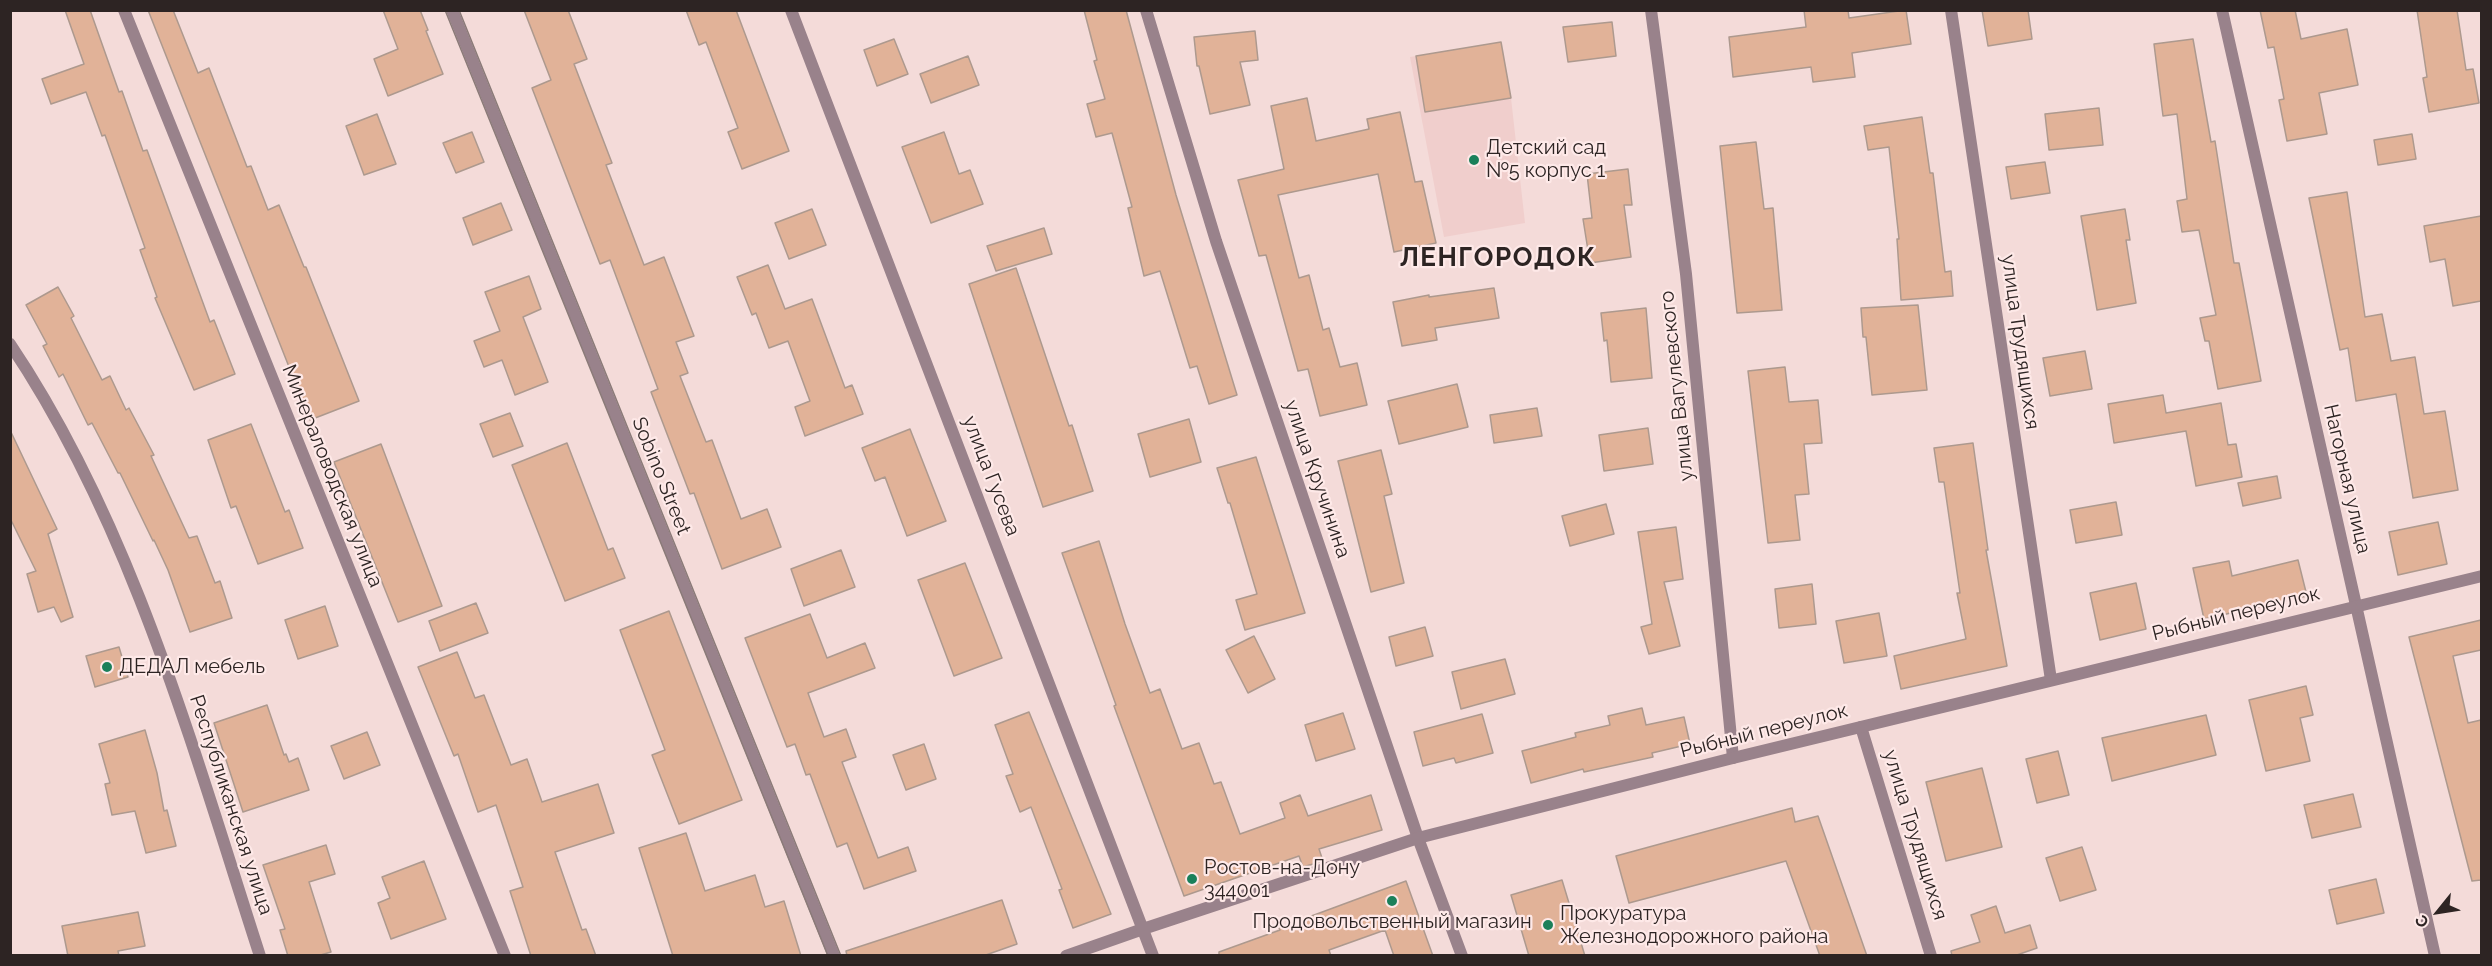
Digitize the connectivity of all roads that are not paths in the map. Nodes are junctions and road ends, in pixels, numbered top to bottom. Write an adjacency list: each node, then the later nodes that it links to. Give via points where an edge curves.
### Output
1 (124, 10): 17 (street, Минераловодская улица)
2 (452, 10): 18 (street, Sobino Street)
3 (791, 10): 15 (street, улица Гусева)
4 (1146, 10): 14 (street, улица Кручинина, via 1216,241)
5 (1651, 10): 13 (street, улица Вагулевского, via 1686,274)
6 (1951, 10): 11 (street, улица Трудящихся)
7 (2222, 10): 10 (street, Нагорная улица)
8 (10, 344): 16 (street, Республиканская улица, via 36,382 88,480 130,574 190,738)
9 (2481, 576): 10 (street, Рыбный переулок)
10 (2356, 605): 11 (street, Рыбный переулок); 23 (street, Нагорная улица)
11 (2051, 680): 12 (street, Рыбный переулок)
12 (1861, 727): 13 (street, Рыбный переулок); 22 (street, улица Трудящихся)
13 (1733, 758): 14 (street, Рыбный переулок)
14 (1418, 838): 15 (street, Рыбный переулок); 21 (street, улица Кручинина)
15 (1143, 928): 19 (street, Рыбный переулок); 20 (street, улица Гусева)
16 (260, 956)
17 (505, 956)
18 (834, 956)
19 (1066, 956)
20 (1153, 956)
21 (1462, 956)
22 (1931, 956)
23 (2435, 956)

